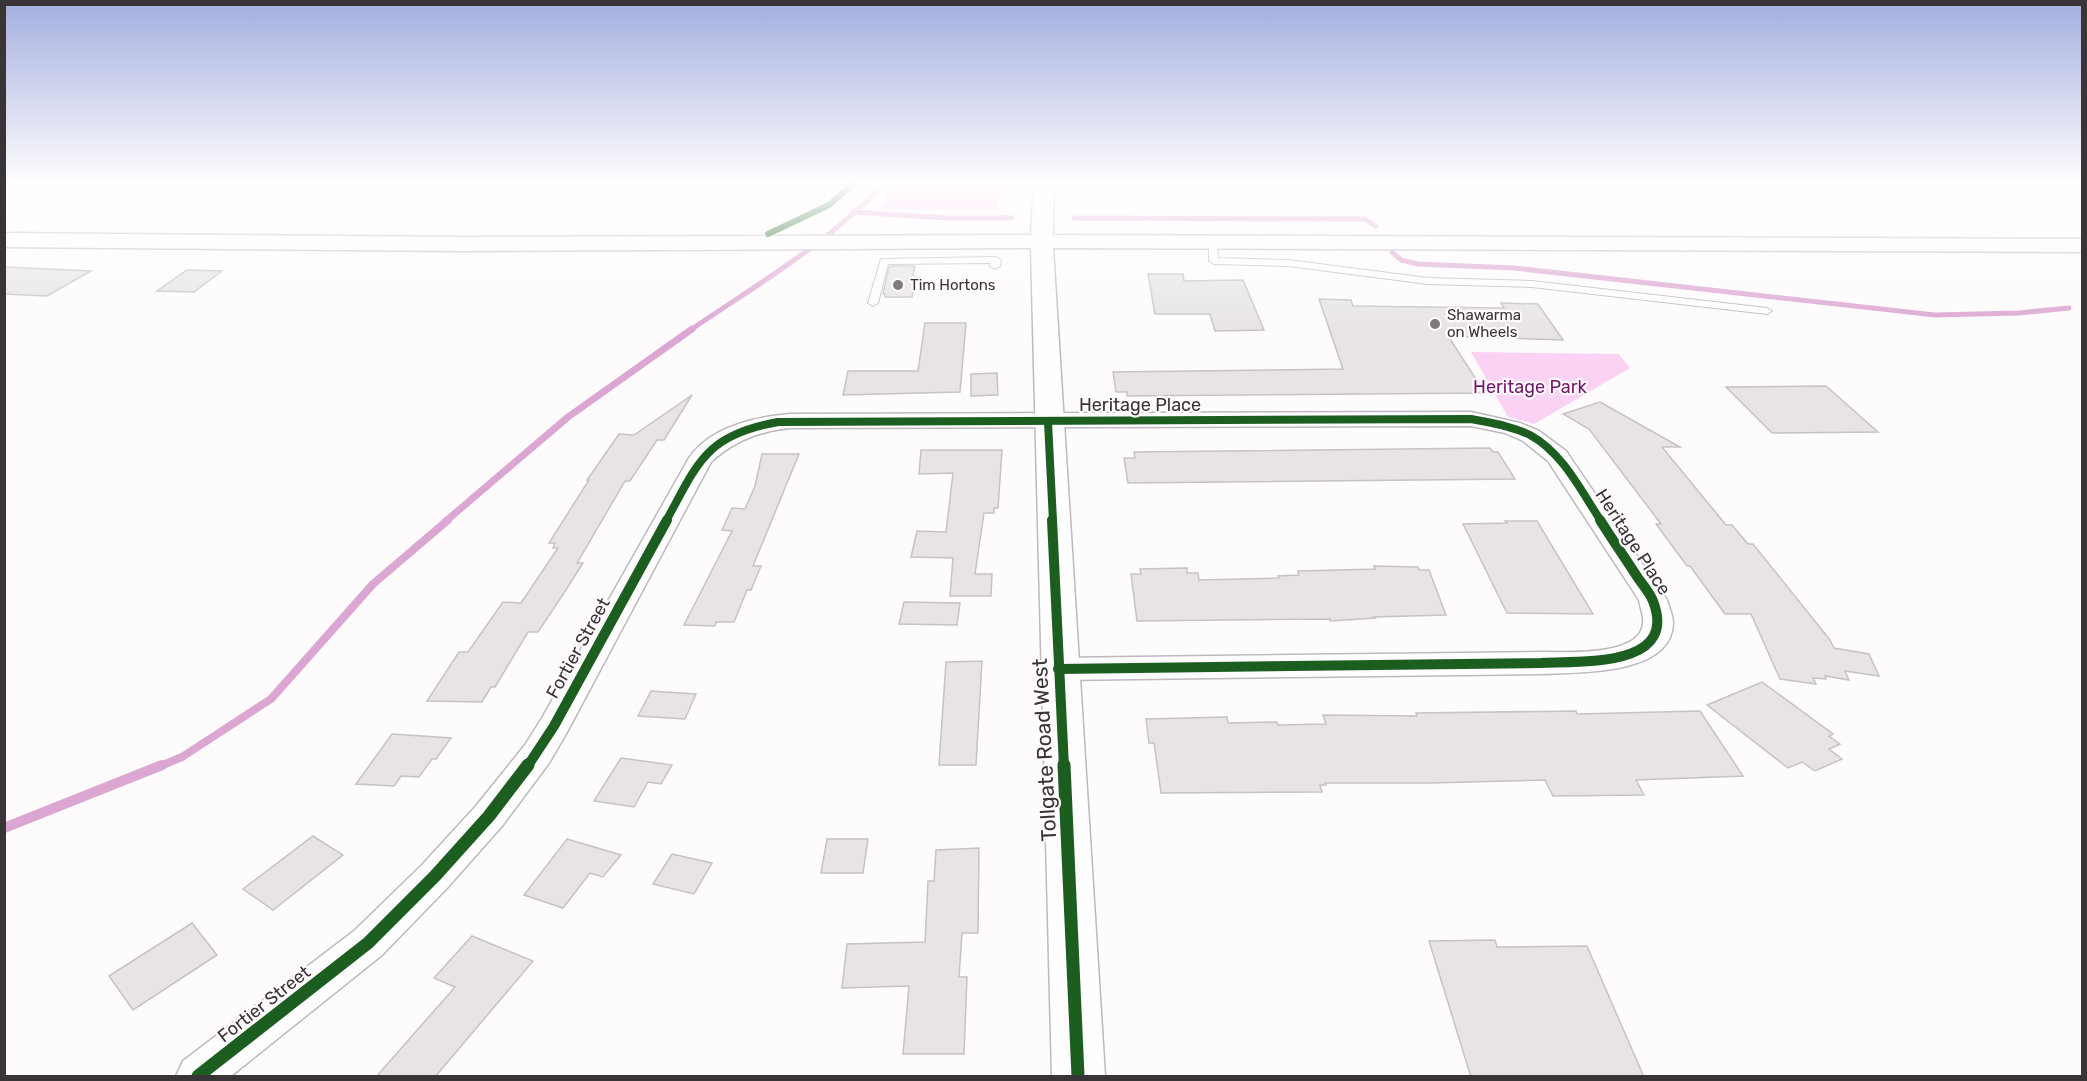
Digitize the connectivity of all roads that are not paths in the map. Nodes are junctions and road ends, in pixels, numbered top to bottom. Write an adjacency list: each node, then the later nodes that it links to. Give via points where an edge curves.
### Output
1 (1042, 232): 3 (street, Tollgate Road West)
2 (4, 240): 3 (street)
3 (1042, 241): 4 (street); 9 (street, Tollgate Road West)
4 (1213, 242): 5 (street); 8 (lane, via 1214,261 1288,263 1428,281 1532,284)
5 (2082, 246)
6 (995, 266): 7 (lane, via 996,260 884,261)
7 (873, 303)
8 (1767, 311)
9 (1048, 423): 10 (street, Tollgate Road West); 10 (street, Heritage Place, via 1471,419 1512,428 1531,436 1557,456 1653,600 1659,615 1654,641 1641,651 1619,658 1541,663); 11 (street, Fortier Street, via 779,422 755,426 711,448 701,458 554,726 489,816 368,943)
10 (1058, 669): 12 (street, Tollgate Road West)
11 (198, 1077)
12 (1078, 1077)

